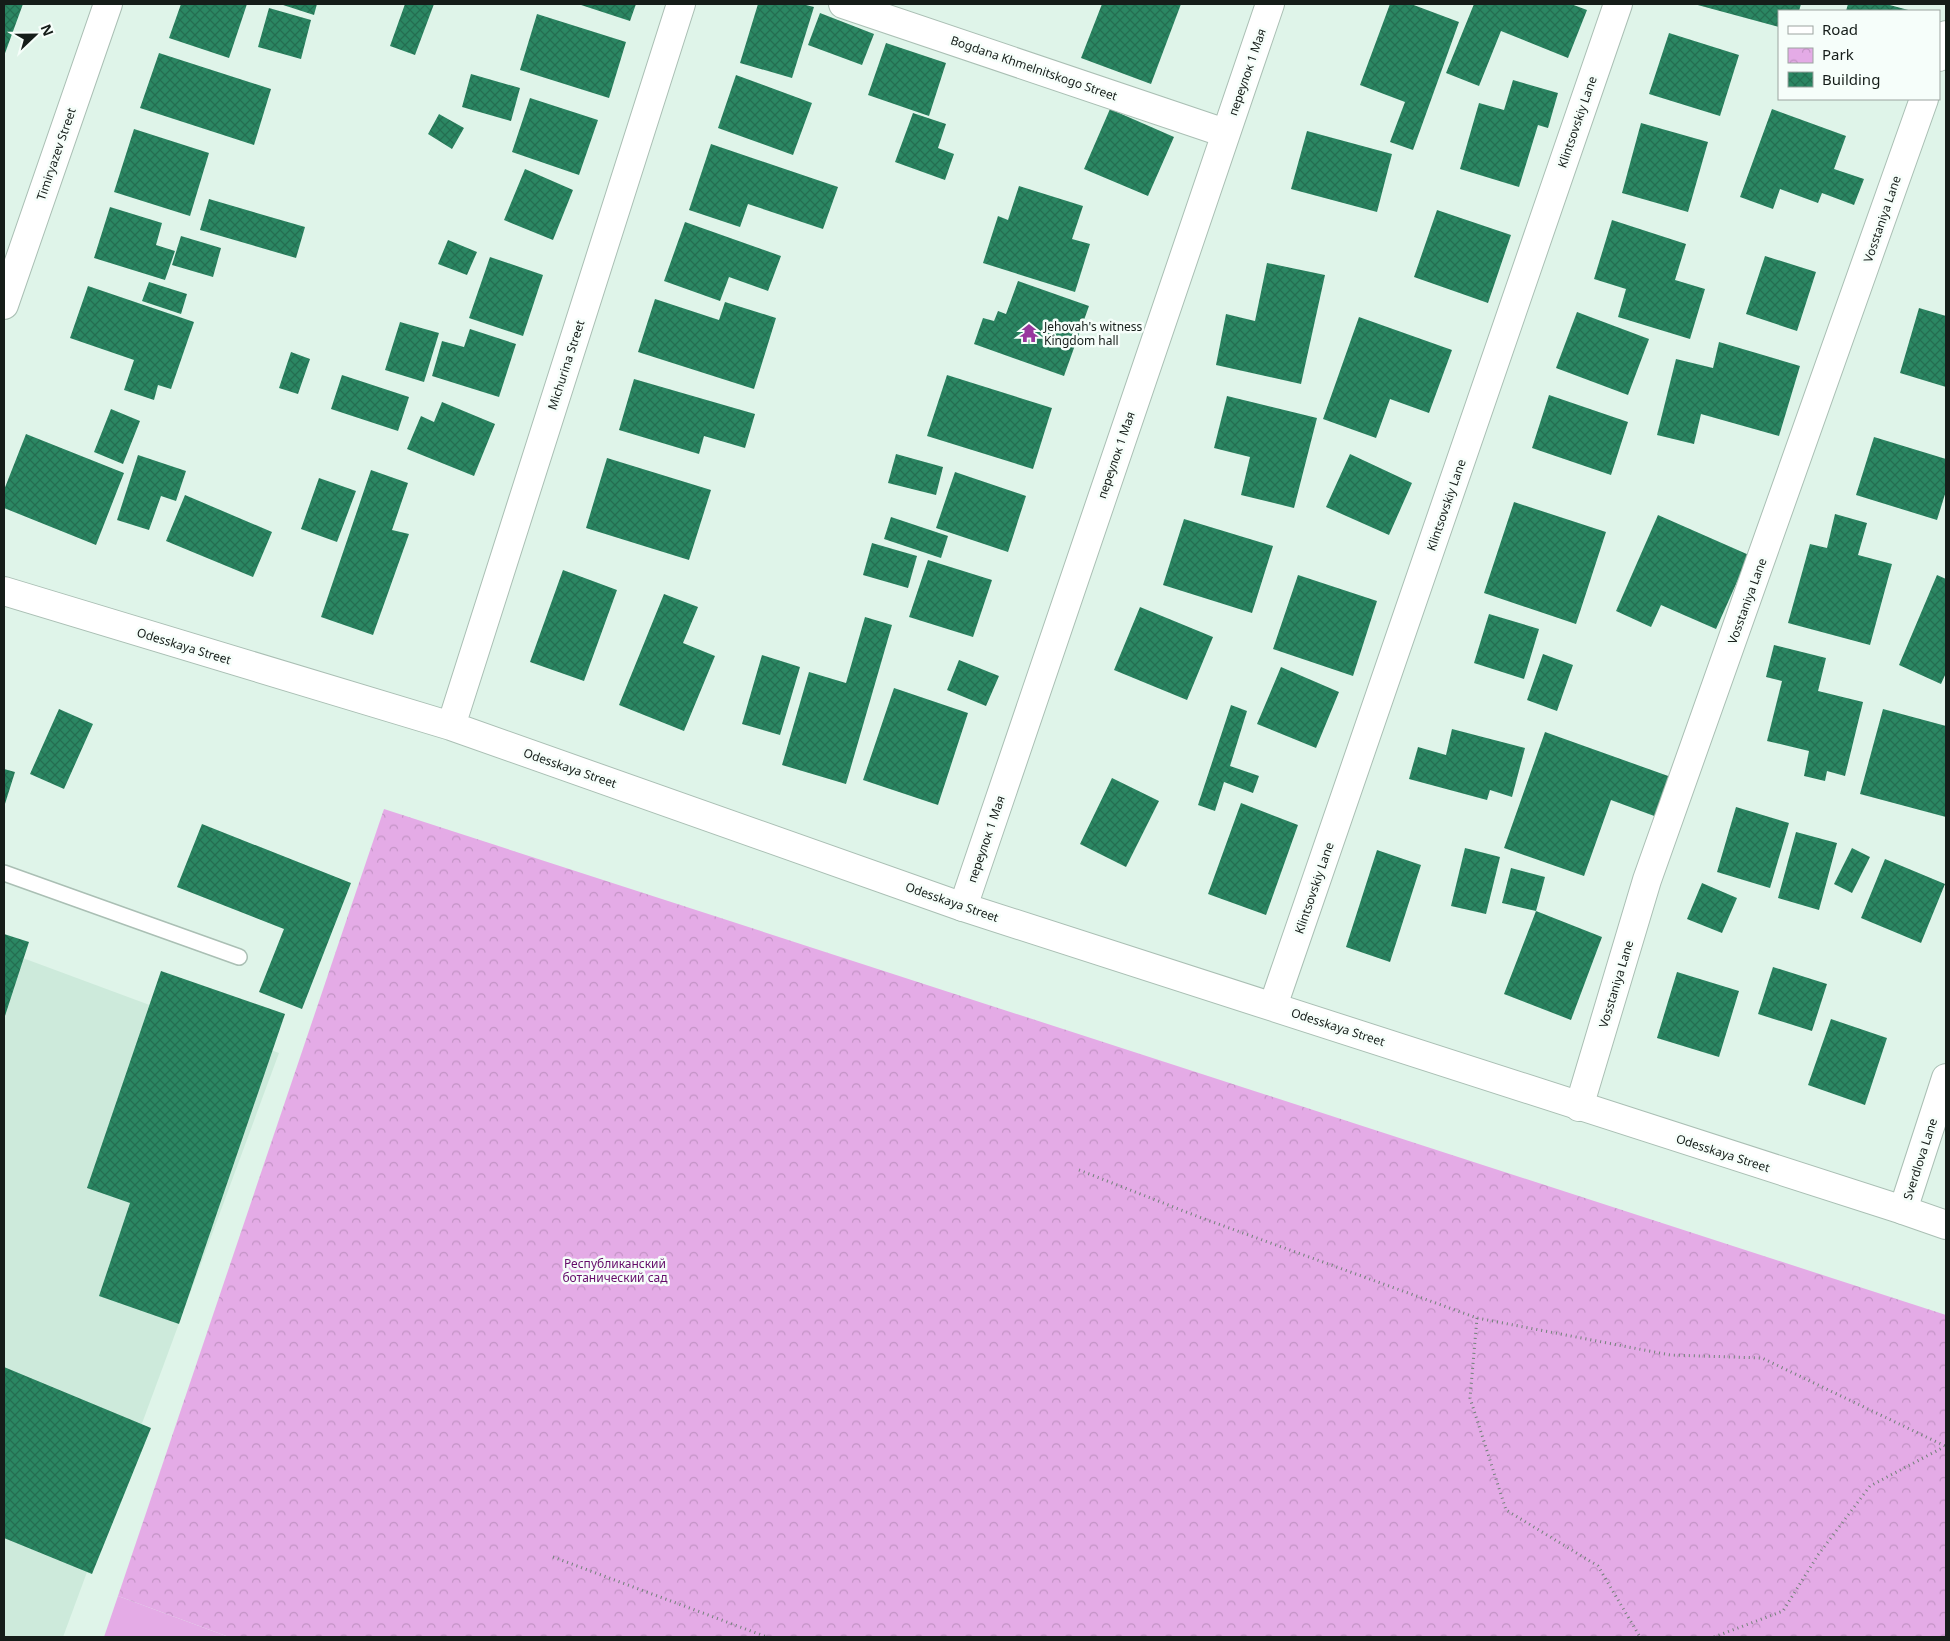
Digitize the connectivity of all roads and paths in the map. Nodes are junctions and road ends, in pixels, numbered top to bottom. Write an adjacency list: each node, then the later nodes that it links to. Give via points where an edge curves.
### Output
1 (108, 4): 10 (street, Timiryazev Street)
2 (681, 4): 12 (street, Michurina Street)
3 (843, 4): 9 (street, Bogdana Khmelnitskogo Street)
4 (1270, 4): 9 (street, переулок 1 Мая)
5 (1618, 4): 16 (street, Klintsovskiy Lane)
6 (1946, 35): 7 (street)
7 (1940, 54)
8 (1924, 100): 18 (street, Vosstaniya Lane, via 1647,880)
9 (1226, 133): 14 (street, переулок 1 Мая)
10 (4, 305)
11 (4, 591): 12 (street, Odesskaya Street)
12 (451, 726): 14 (street, Odesskaya Street)
13 (4, 873): 15 (lane)
14 (963, 907): 16 (street, Odesskaya Street)
15 (239, 957)
16 (1273, 1006): 18 (street, Odesskaya Street)
17 (1946, 1078): 20 (street, Sverdlova Lane)
18 (1579, 1107): 20 (street, Odesskaya Street)
19 (1079, 1170): 22 (path)
20 (1902, 1210): 21 (street, Odesskaya Street)
21 (1946, 1225)
22 (1477, 1318): 25 (path, via 1470,1398 1506,1510 1598,1566); 26 (path, via 1670,1356 1762,1358 1945,1446 1870,1486 1818,1555 1783,1611)
23 (553, 1557): 24 (path)
24 (767, 1637)
25 (1640, 1637)
26 (1714, 1637)

